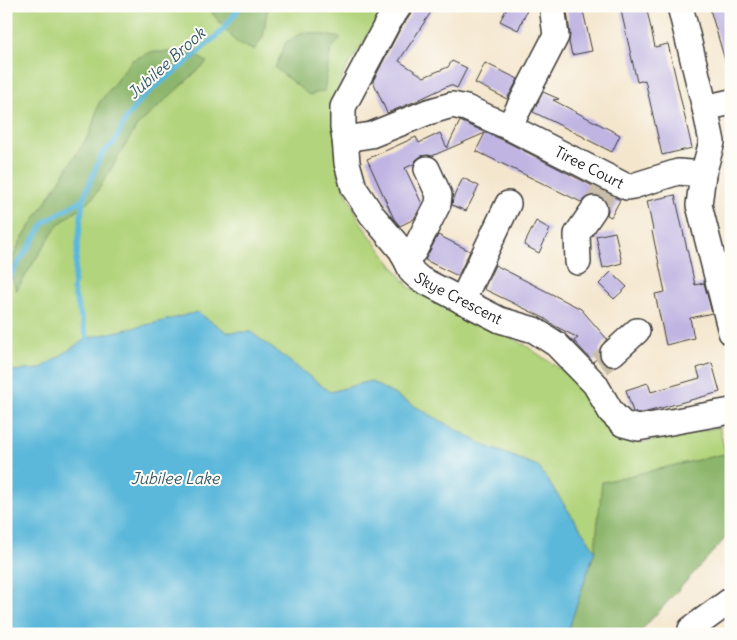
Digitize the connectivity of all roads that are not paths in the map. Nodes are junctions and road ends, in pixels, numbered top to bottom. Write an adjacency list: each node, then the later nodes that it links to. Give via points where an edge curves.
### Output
1 (399, 6): 7 (street, Skye Crescent, via 343,107)
2 (680, 6): 5 (street)
3 (553, 13): 6 (street, via 556,36)
4 (731, 102): 5 (street)
5 (705, 108): 9 (street, via 712,142)
6 (509, 127): 7 (street, Tiree Court, via 452,105 371,135); 10 (street, Tiree Court)
7 (345, 139): 12 (street, Skye Crescent, via 354,188)
8 (427, 169): 12 (street, via 439,195 438,204 414,251)
9 (703, 174): 10 (street, Tiree Court, via 678,172); 16 (street, via 699,205)
10 (603, 193): 13 (street, via 577,234)
11 (508, 204): 14 (street)
12 (404, 256): 14 (street, Skye Crescent, via 412,272 420,279)
13 (578, 262)
14 (462, 301): 17 (street, Skye Crescent, via 500,320 534,330)
15 (637, 331): 17 (street)
16 (731, 332)
17 (599, 364): 18 (street, Skye Crescent, via 595,384 611,412 623,424 638,428)
18 (731, 411)
19 (731, 600): 20 (street)
20 (691, 629)

